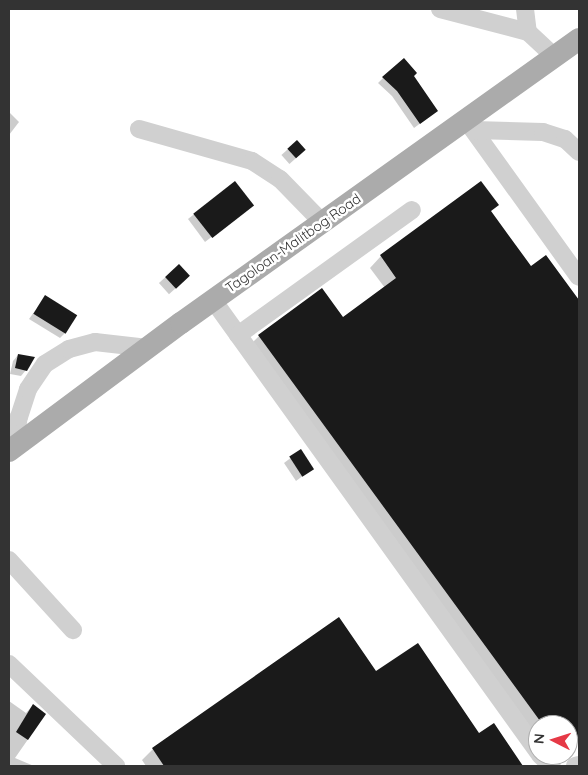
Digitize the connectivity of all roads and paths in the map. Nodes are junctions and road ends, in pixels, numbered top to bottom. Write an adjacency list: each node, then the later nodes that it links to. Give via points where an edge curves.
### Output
1 (440, 9): 3 (street)
2 (525, 9): 3 (street)
3 (528, 32): 5 (street)
4 (579, 39): 5 (main road, Tagoloan-Malitbog Road)
5 (555, 57): 6 (main road, Tagoloan-Malitbog Road)
6 (470, 125): 8 (street, via 543,132 565,139); 10 (main road, Tagoloan-Malitbog Road); 11 (street)
7 (139, 129): 10 (street, via 252,161 280,179)
8 (579, 152)
9 (412, 210): 13 (street)
10 (322, 222): 12 (main road, Tagoloan-Malitbog Road)
11 (577, 266)
12 (213, 300): 13 (street); 14 (main road, Tagoloan-Malitbog Road)
13 (238, 335): 19 (street)
14 (148, 348): 15 (main road, Tagoloan-Malitbog Road); 15 (street, via 95,342 69,349 45,364 28,389)
15 (11, 449)
16 (9, 560): 17 (street)
17 (73, 630)
18 (9, 664): 21 (street)
19 (528, 739)
20 (579, 765): 22 (street)
21 (116, 766)
22 (575, 766)

